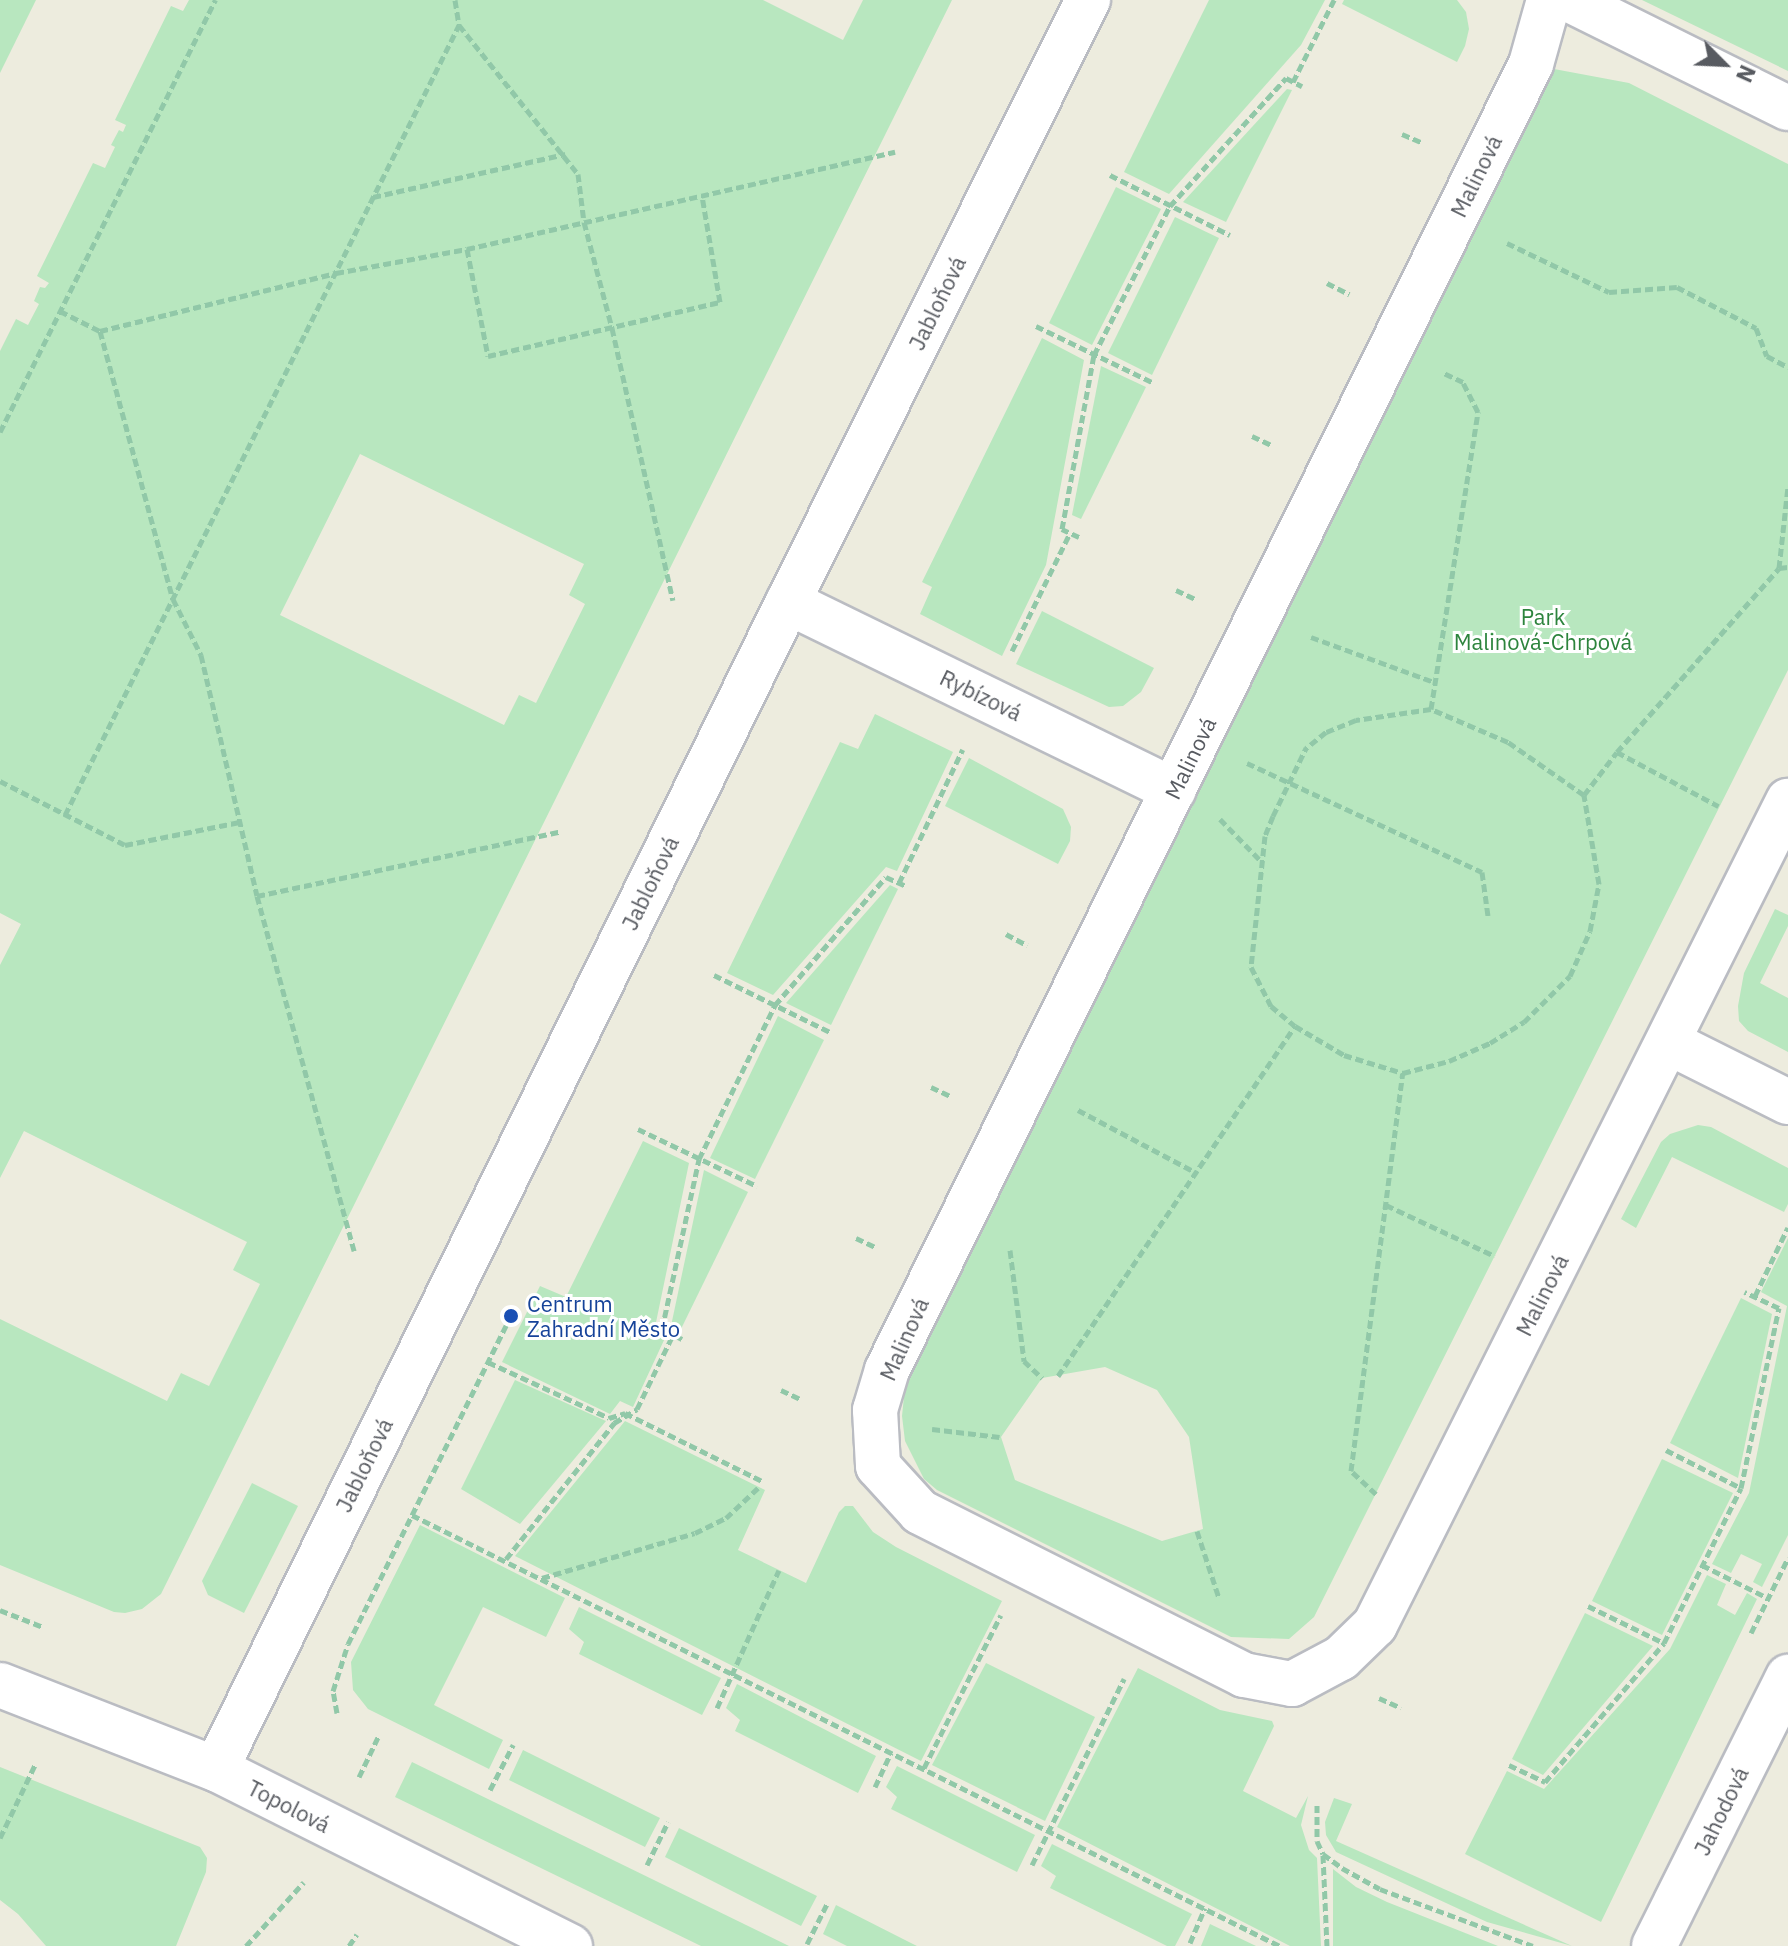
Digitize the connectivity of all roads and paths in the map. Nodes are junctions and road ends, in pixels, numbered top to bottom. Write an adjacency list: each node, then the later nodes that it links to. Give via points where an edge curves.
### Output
1 (215, 0): 26 (path)
2 (455, 0): 7 (path)
3 (1088, 0): 46 (street, Jabloňová)
4 (1334, 0): 8 (path)
5 (1549, 0): 55 (street, Malinová, via 1531,64)
6 (1570, 0): 10 (street)
7 (459, 25): 14 (path); 17 (path)
8 (1293, 82): 9 (path); 18 (path, via 1286,78)
9 (1302, 86)
10 (1788, 108)
11 (1402, 134): 12 (path)
12 (1423, 143)
13 (895, 152): 16 (path)
14 (565, 154): 17 (path); 19 (path, via 578,174)
15 (1110, 175): 18 (path)
16 (702, 196): 19 (path); 28 (path, via 720,302)
17 (373, 197): 23 (path)
18 (1170, 206): 20 (path); 30 (path)
19 (584, 222): 22 (path); 28 (path)
20 (1230, 235)
21 (1507, 243): 32 (path, via 1609,292 1677,287 1756,328 1767,356)
22 (467, 249): 23 (path); 28 (path, via 488,356)
23 (336, 273): 29 (path); 43 (path)
24 (1327, 283): 25 (path)
25 (1349, 294)
26 (60, 311): 29 (path); 34 (path)
27 (1036, 326): 30 (path)
28 (612, 328): 44 (path)
29 (100, 331): 43 (path)
30 (1094, 355): 33 (path); 38 (path, via 1062,529)
31 (1432, 366): 49 (path, via 1463,382 1478,412)
32 (1788, 367)
33 (1154, 383)
34 (0, 432)
35 (1252, 436): 36 (path)
36 (1273, 446)
37 (1788, 486): 41 (path)
38 (1070, 533): 39 (path); 48 (path)
39 (1079, 537)
40 (1788, 567): 41 (path)
41 (1779, 568): 52 (path)
42 (1176, 590): 45 (path)
43 (173, 599): 59 (path); 61 (path, via 201,655)
44 (673, 600)
45 (1197, 600)
46 (788, 602): 55 (street, Rybízová); 132 (street, Jabloňová)
47 (1311, 637): 49 (path)
48 (1010, 655)
49 (1434, 682): 50 (path)
50 (1431, 709): 56 (path, via 1508,742); 63 (path, bridge, via 1356,720 1326,732 1306,748 1265,836)
51 (965, 745): 69 (path, via 902,884 886,877)
52 (1617, 752): 56 (path); 58 (path)
53 (1237, 759): 65 (path, via 1482,872)
54 (0, 781): 59 (path)
55 (1174, 790): 109 (street, Malinová, via 887,1370 875,1410 878,1466 920,1512)
56 (1584, 795): 73 (path, via 1599,884 1590,931 1570,976 1524,1022 1490,1043)
57 (1788, 801): 72 (street, Malinová)
58 (1718, 806)
59 (65, 815): 61 (path, via 125,845)
60 (1219, 819): 63 (path)
61 (240, 822): 64 (path)
62 (559, 832): 64 (path)
63 (1262, 862): 70 (path, via 1251,967 1271,1006)
64 (257, 896): 87 (path)
65 (1488, 916)
66 (1006, 934): 67 (path)
67 (1027, 945)
68 (714, 975): 69 (path)
69 (775, 1005): 71 (path); 79 (path)
70 (1295, 1026): 73 (path, via 1344,1055); 80 (path)
71 (832, 1033)
72 (1668, 1042): 76 (street); 117 (street, Malinová, via 1375,1625 1341,1658 1292,1684 1244,1675)
73 (1403, 1073): 82 (path)
74 (931, 1087): 75 (path)
75 (952, 1097)
76 (1788, 1102)
77 (1067, 1104): 80 (path)
78 (638, 1129): 79 (path)
79 (699, 1159): 81 (path); 92 (path, via 662,1329)
80 (1197, 1173): 95 (path)
81 (757, 1186)
82 (1386, 1205): 88 (path); 104 (path, via 1351,1471)
83 (1788, 1227): 90 (path)
84 (856, 1238): 85 (path)
85 (877, 1248)
86 (1010, 1249): 96 (path, via 1024,1361)
87 (354, 1251)
88 (1495, 1256)
89 (1745, 1292): 90 (path)
90 (1755, 1296): 103 (path, via 1779,1308)
91 (511, 1316): 94 (path)
92 (673, 1335): 93 (path); 99 (path, via 637,1409)
93 (682, 1339)
94 (488, 1362): 99 (path, via 609,1418); 105 (path)
95 (1058, 1376)
96 (1042, 1378)
97 (781, 1390): 98 (path)
98 (802, 1400)
99 (625, 1413): 107 (path); 111 (path, via 760,1484 726,1518 695,1533)
100 (929, 1429): 101 (path)
101 (1000, 1437)
102 (1666, 1450): 103 (path)
103 (1741, 1488): 108 (path)
104 (1376, 1494)
105 (412, 1515): 107 (path); 125 (path, via 337,1670)
106 (1197, 1531): 114 (path)
107 (506, 1559): 111 (path)
108 (1702, 1565): 112 (path); 118 (path)
109 (1025, 1567): 117 (street, Malinová); 131 (path)
110 (779, 1570): 119 (path)
111 (541, 1578): 119 (path)
112 (1768, 1598)
113 (1588, 1606): 118 (path)
114 (1221, 1607)
115 (0, 1610): 116 (path)
116 (43, 1627)
117 (1149, 1628): 138 (path)
118 (1664, 1643): 130 (path, via 1545,1782)
119 (732, 1672): 123 (path); 128 (path)
120 (1788, 1677): 155 (street, Jahodová)
121 (0, 1685): 132 (street, Topolová)
122 (1371, 1694): 124 (path)
123 (717, 1708)
124 (1401, 1708)
125 (337, 1713)
126 (379, 1735): 133 (path)
127 (513, 1745): 135 (path)
128 (891, 1752): 131 (path); 134 (path)
129 (35, 1765): 139 (path)
130 (1509, 1765)
131 (924, 1768): 138 (path)
132 (216, 1769): 151 (street, Topolová)
133 (358, 1779)
134 (875, 1787)
135 (490, 1790)
136 (1317, 1805): 140 (path, via 1315,1831)
137 (668, 1822): 141 (path)
138 (1048, 1830): 142 (path); 145 (path)
139 (0, 1838)
140 (1323, 1854): 153 (path); 154 (path, via 1380,1889)
141 (647, 1865)
142 (1032, 1865)
143 (304, 1882): 149 (path)
144 (828, 1902): 148 (path)
145 (1205, 1908): 147 (path); 152 (path)
146 (357, 1934): 150 (path)
147 (1190, 1943)
148 (807, 1944)
149 (246, 1946)
150 (349, 1946)
151 (570, 1946)
152 (1280, 1946)
153 (1327, 1946)
154 (1533, 1946)
155 (1654, 1946)

